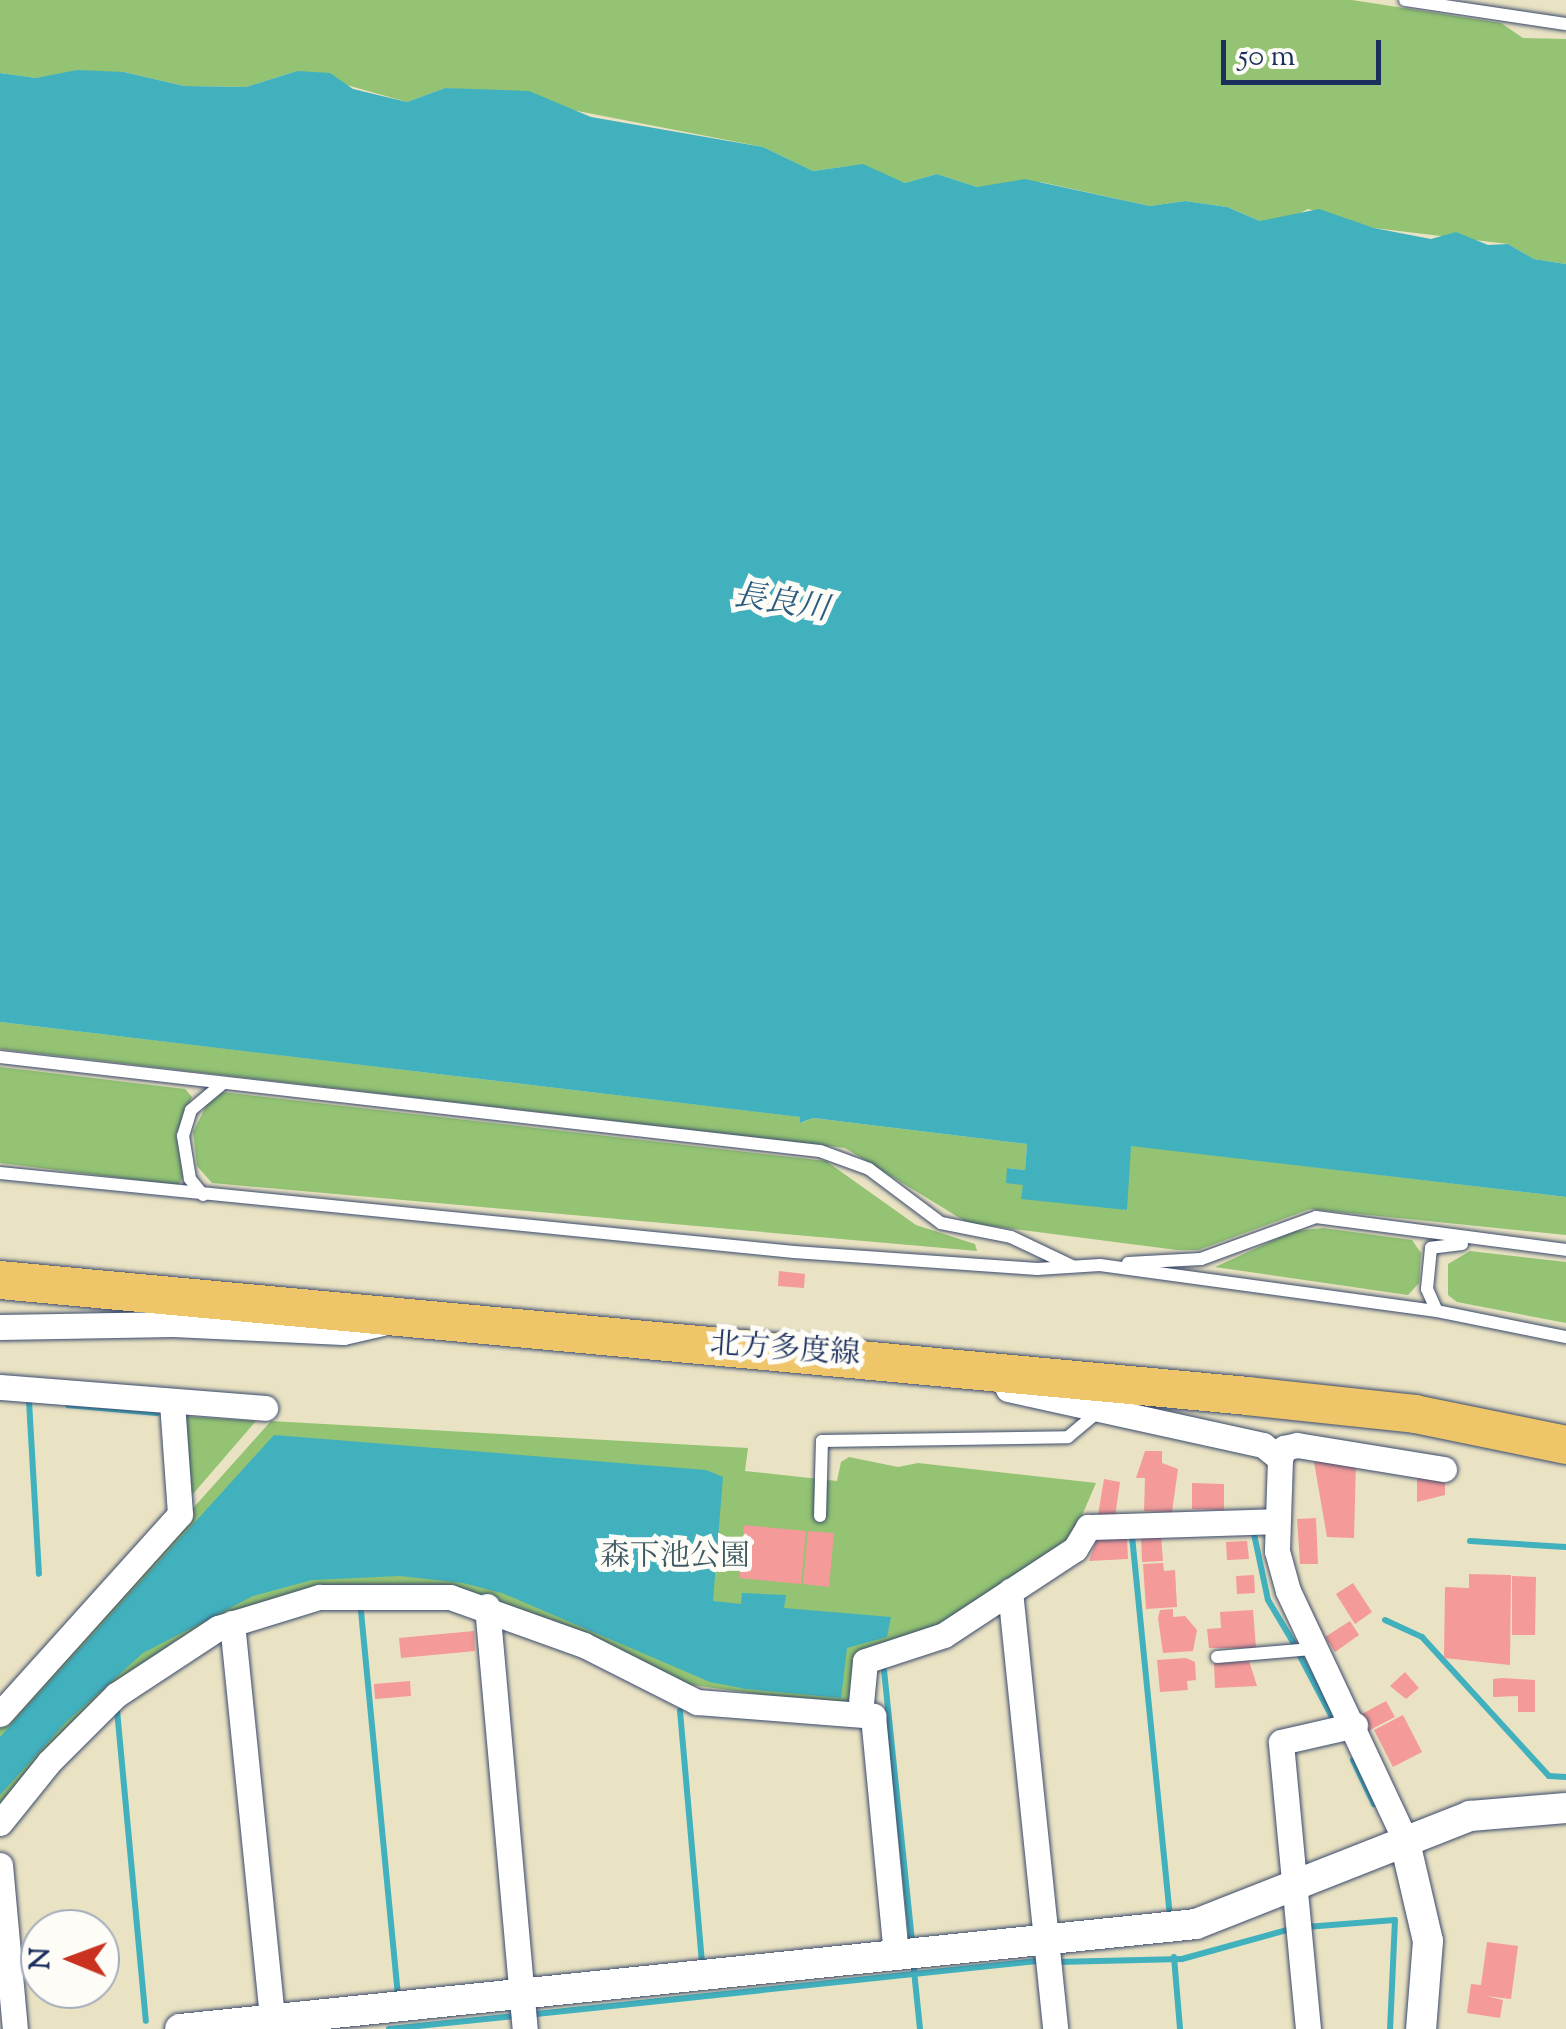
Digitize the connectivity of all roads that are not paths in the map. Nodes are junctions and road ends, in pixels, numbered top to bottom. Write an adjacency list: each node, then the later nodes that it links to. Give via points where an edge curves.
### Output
1 (1405, 0): 2 (lane)
2 (1566, 24)
3 (0, 1057): 4 (lane)
4 (222, 1084): 6 (lane, via 191,1110 183,1136 190,1179); 10 (lane, via 820,1151 869,1169 942,1223 1011,1237)
5 (0, 1173): 6 (lane)
6 (204, 1195): 10 (lane, via 794,1252)
7 (1484, 1241): 8 (lane); 9 (lane, via 1316,1217 1201,1258); 12 (lane, via 1431,1248 1427,1289)
8 (1566, 1250)
9 (1100, 1265): 10 (lane); 12 (lane)
10 (1072, 1266)
11 (0, 1280): 13 (main road, 北方多度線)
12 (1437, 1311): 15 (lane)
13 (421, 1314): 14 (street, via 344,1332 173,1324); 16 (main road, 北方多度線)
14 (0, 1327)
15 (1566, 1337)
16 (880, 1358): 20 (street); 21 (main road, 北方多度線, via 1415,1414)
17 (0, 1387): 18 (street)
18 (172, 1404): 19 (street); 31 (street, via 180,1514)
19 (265, 1408)
20 (1098, 1412): 22 (street, via 1263,1445); 24 (lane, via 1068,1437 822,1440)
21 (1566, 1445)
22 (1280, 1459): 23 (street, via 1284,1448 1297,1445); 25 (street)
23 (1444, 1469)
24 (820, 1516)
25 (1277, 1521): 26 (street, via 1088,1527 1075,1549); 29 (street, via 1288,1591)
26 (1010, 1590): 32 (street, via 944,1635 866,1660); 39 (street)
27 (487, 1606): 28 (street, via 419,1593 362,1593 319,1597); 32 (street, via 697,1702); 41 (street)
28 (232, 1623): 35 (street, via 170,1654 116,1695 48,1762); 42 (street)
29 (1312, 1648): 30 (lane); 33 (street)
30 (1217, 1657)
31 (0, 1714)
32 (860, 1714): 40 (street, via 873,1716)
33 (1354, 1725): 36 (street); 38 (street, via 1281,1742)
34 (1566, 1808): 36 (street, via 1470,1816)
35 (0, 1823)
36 (1404, 1838): 38 (street); 48 (street, via 1428,1941)
37 (0, 1865): 43 (street)
38 (1294, 1886): 39 (street, via 1196,1924); 47 (street)
39 (1046, 1942): 40 (street); 46 (street)
40 (905, 1954): 41 (street)
41 (522, 1994): 42 (street); 45 (street)
42 (272, 2019): 44 (street)
43 (15, 2029)
44 (180, 2029)
45 (525, 2029)
46 (1055, 2029)
47 (1308, 2029)
48 (1421, 2029)

